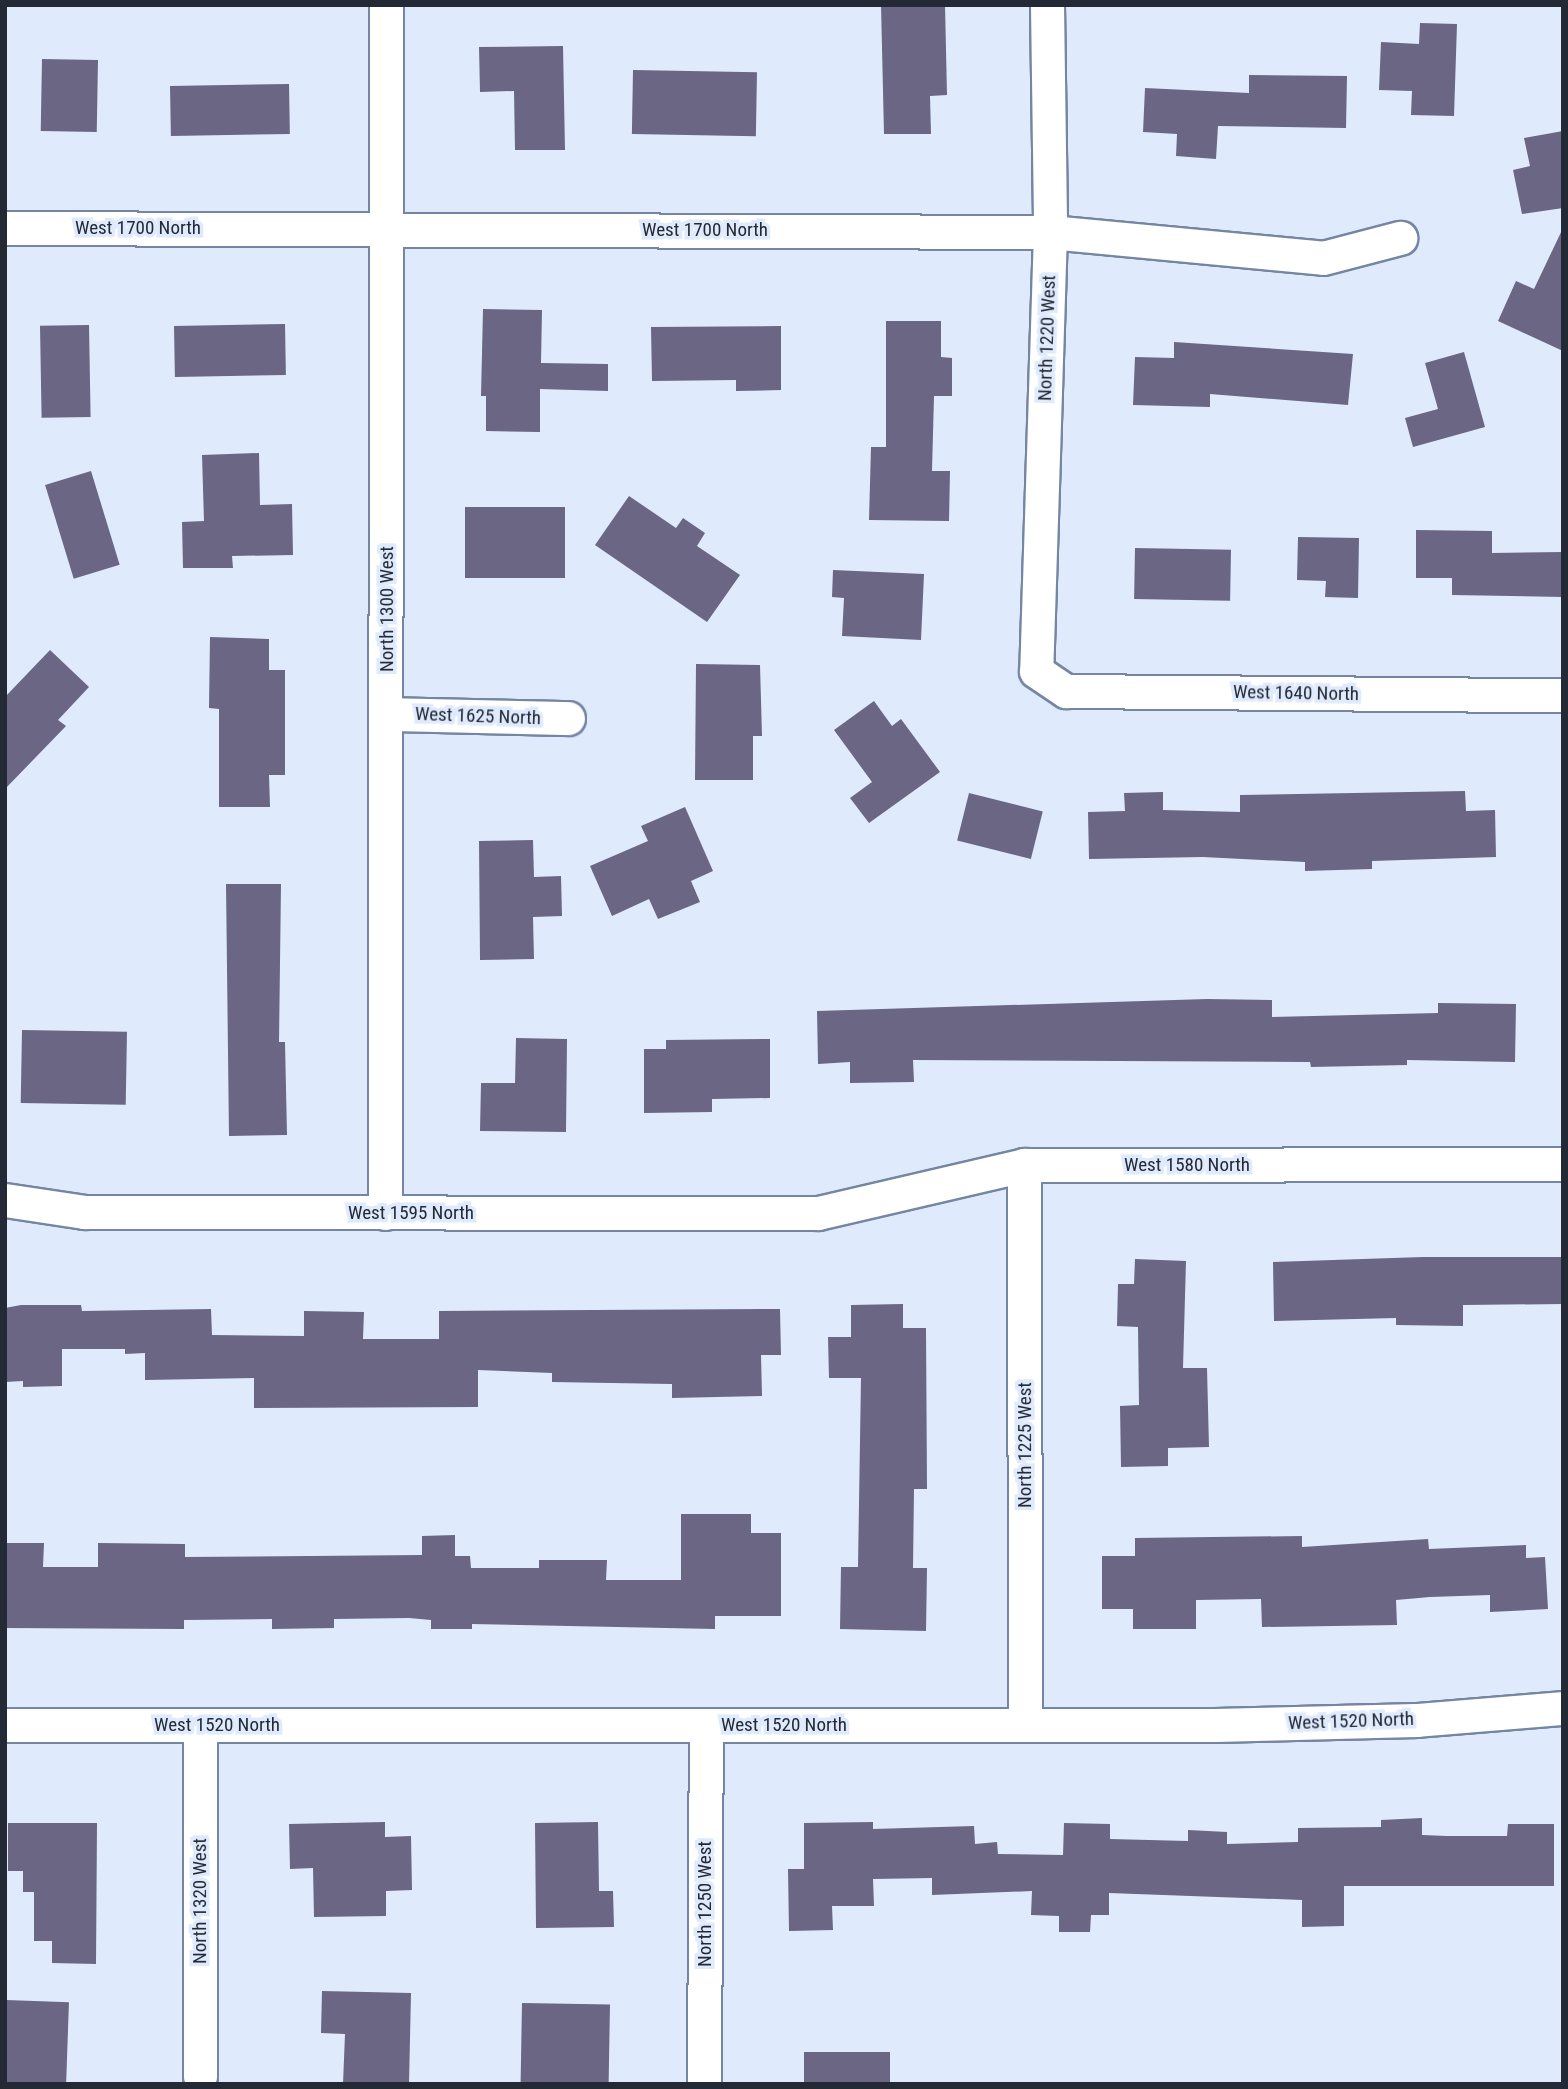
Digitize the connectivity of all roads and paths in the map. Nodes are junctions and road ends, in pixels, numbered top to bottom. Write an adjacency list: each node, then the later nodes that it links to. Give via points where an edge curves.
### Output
1 (386, 5): 4 (street, North 1300 West)
2 (1047, 5): 5 (street, North 1220 West)
3 (5, 228): 4 (street, West 1700 North)
4 (385, 230): 5 (street, West 1700 North); 9 (street, North 1300 West)
5 (1050, 232): 6 (street, West 1700 North, via 1323,258); 7 (street, North 1220 West)
6 (1400, 238)
7 (1036, 671): 8 (street, West 1640 North, via 1066,691)
8 (1563, 695)
9 (387, 714): 10 (street, West 1625 North); 14 (street, North 1300 West)
10 (568, 719)
11 (1563, 1164): 12 (street, West 1580 North)
12 (1024, 1165): 15 (street, West 1580 North); 18 (street, North 1225 West)
13 (5, 1200): 14 (street, West 1595 North, via 84,1212)
14 (385, 1213): 15 (street, West 1595 North)
15 (818, 1213)
16 (1563, 1708): 18 (street, West 1520 North, via 1416,1720)
17 (706, 1725): 18 (street, West 1520 North); 20 (street, West 1520 North); 22 (street, North 1250 West)
18 (1025, 1725)
19 (5, 1726): 20 (street, West 1520 North)
20 (200, 1726): 21 (street, North 1320 West)
21 (200, 2076)
22 (704, 2084)

